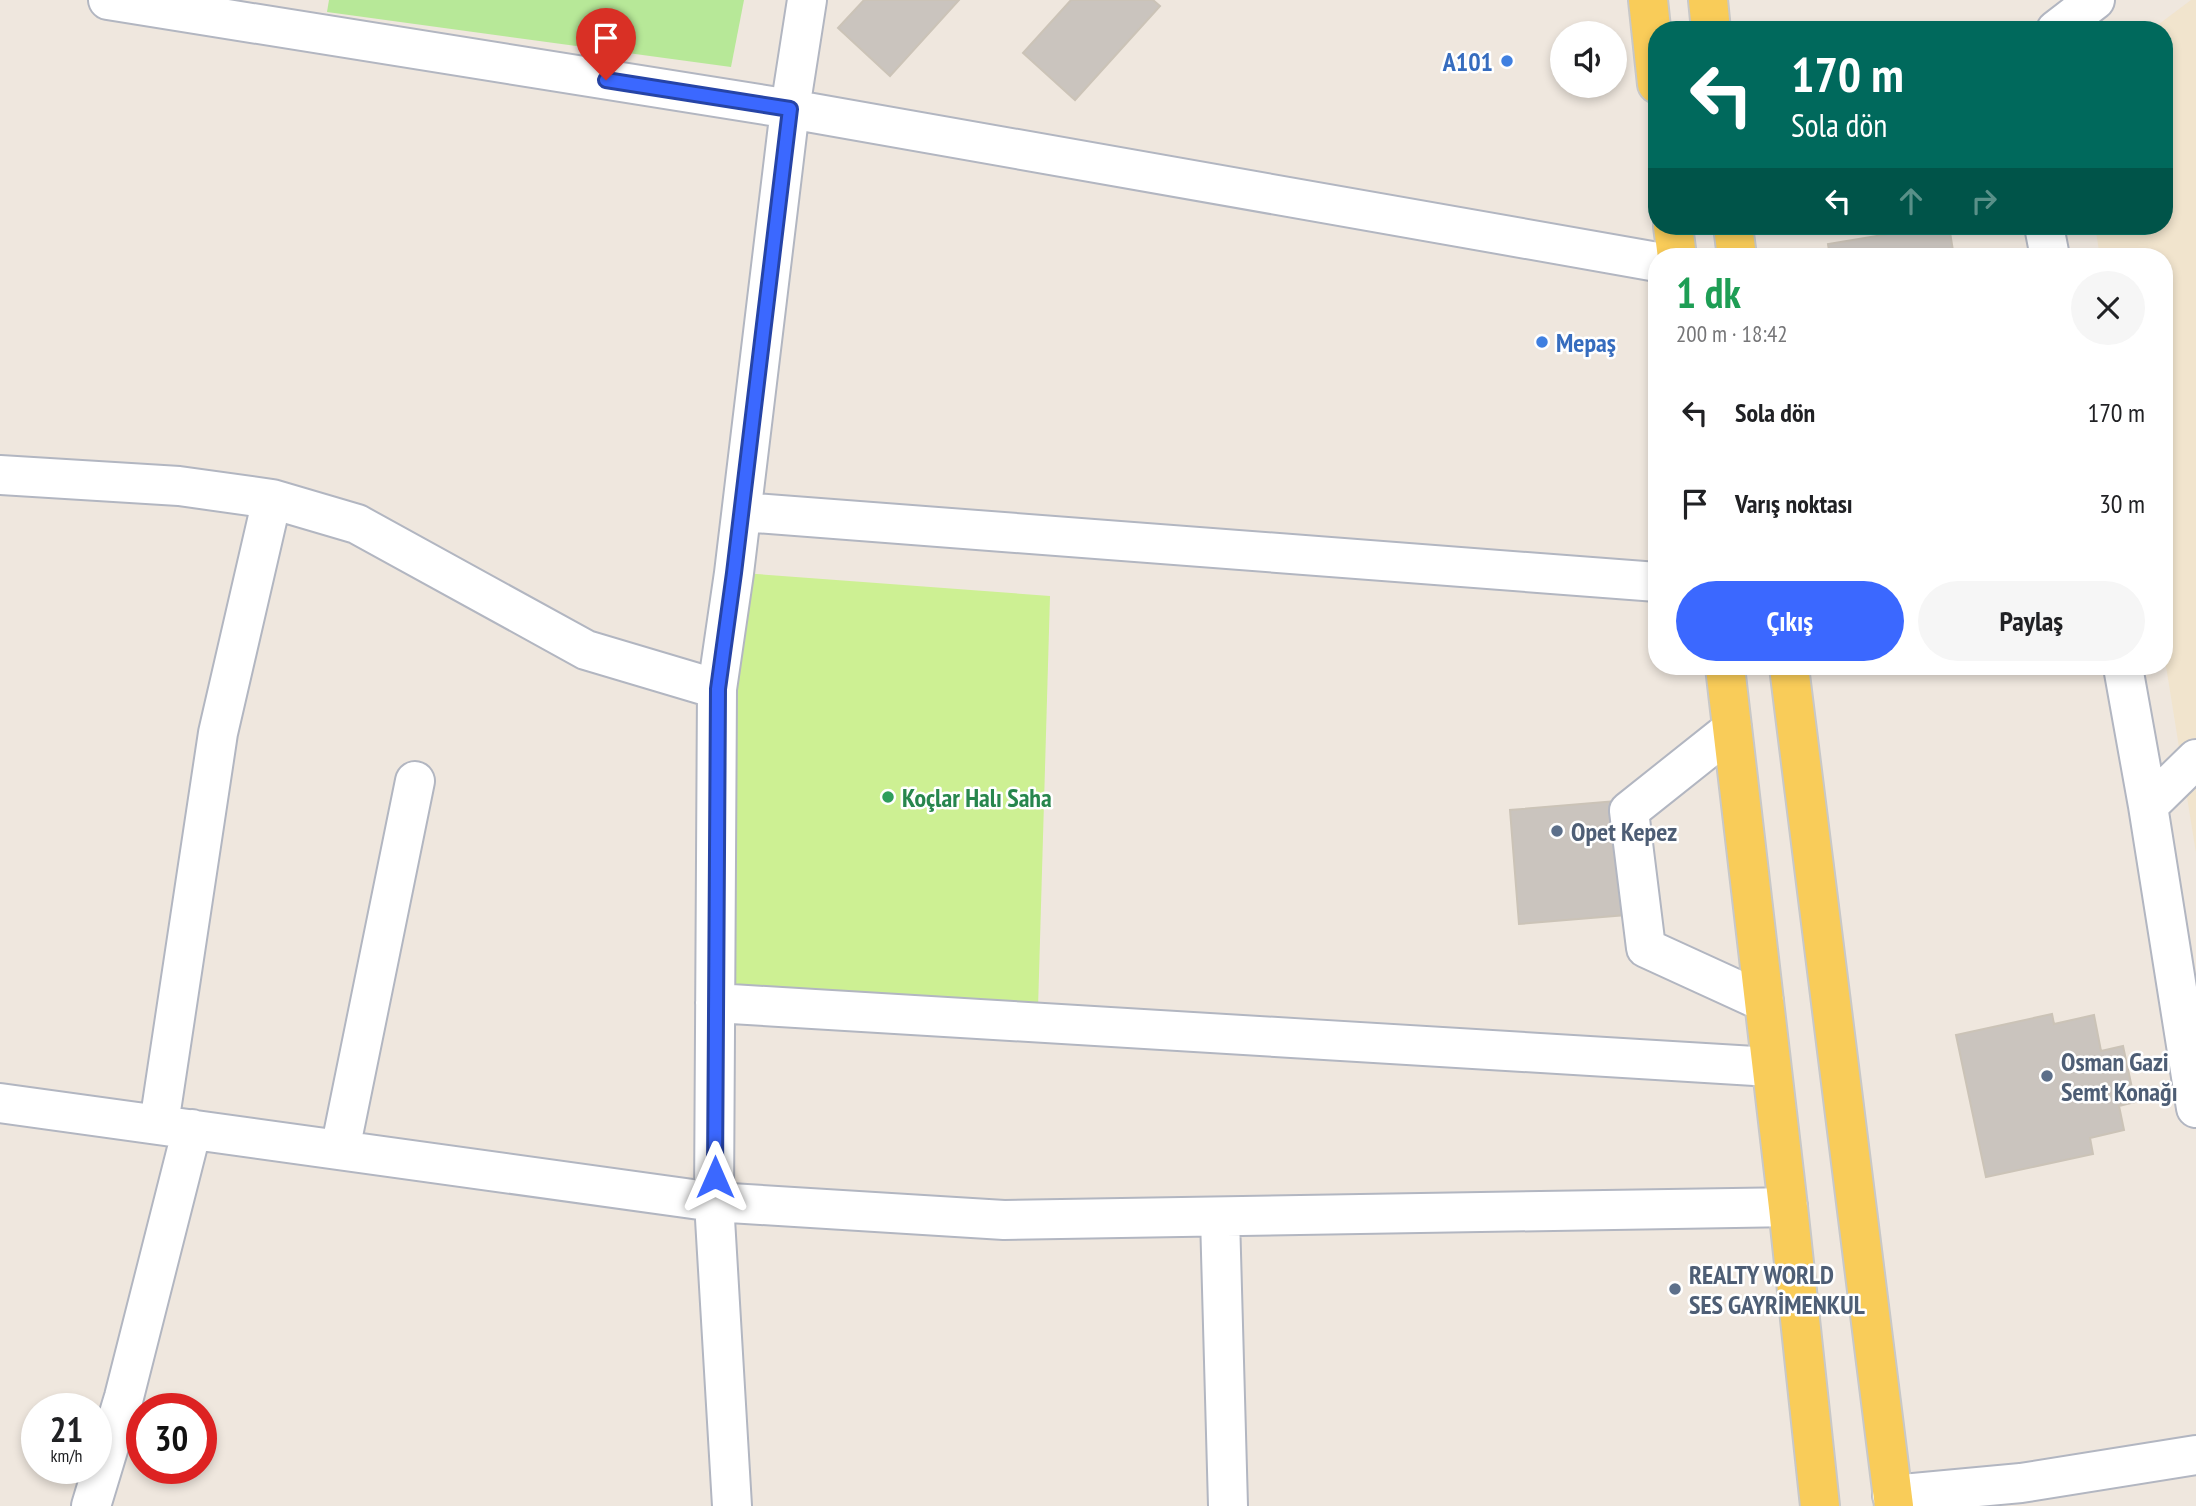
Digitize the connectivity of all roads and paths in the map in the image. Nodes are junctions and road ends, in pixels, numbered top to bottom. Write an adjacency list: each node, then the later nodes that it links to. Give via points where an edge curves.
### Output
1 (108, 0): 6 (street)
2 (807, 0): 10 (street)
3 (1648, 0): 7 (main road)
4 (1709, 0): 8 (main road)
5 (2095, 0): 9 (street)
6 (293, 15): 10 (street)
7 (1650, 21)
8 (1711, 21)
9 (2068, 21)
10 (790, 109): 11 (street); 14 (street)
11 (1648, 260)
12 (0, 475): 13 (street, via 179,486)
13 (272, 499): 19 (street, via 357,524 586,650); 29 (street, via 218,733)
14 (742, 512): 15 (street); 19 (street)
15 (1648, 581)
16 (1726, 675): 20 (main road)
17 (1789, 675): 36 (main road)
18 (2124, 675): 23 (street)
19 (718, 689): 25 (street)
20 (1732, 729): 24 (main road); 24 (street, via 1629,811 1646,948)
21 (2196, 759): 23 (street)
22 (415, 780): 30 (street)
23 (2148, 806): 28 (street)
24 (1764, 1002): 26 (main road)
25 (715, 1003): 26 (street); 31 (street)
26 (1772, 1067): 32 (main road)
27 (0, 1103): 29 (street)
28 (2196, 1108)
29 (175, 1127): 30 (street); 37 (street, via 124,1398)
30 (340, 1150): 31 (street)
31 (714, 1202): 33 (street, via 1004,1220); 38 (street)
32 (1788, 1208): 33 (street); 40 (main road)
33 (1220, 1217): 39 (street)
34 (2196, 1455): 35 (street)
35 (2061, 1492): 36 (street)
36 (1893, 1501)
37 (91, 1506)
38 (732, 1506)
39 (1227, 1506)
40 (1820, 1506)

